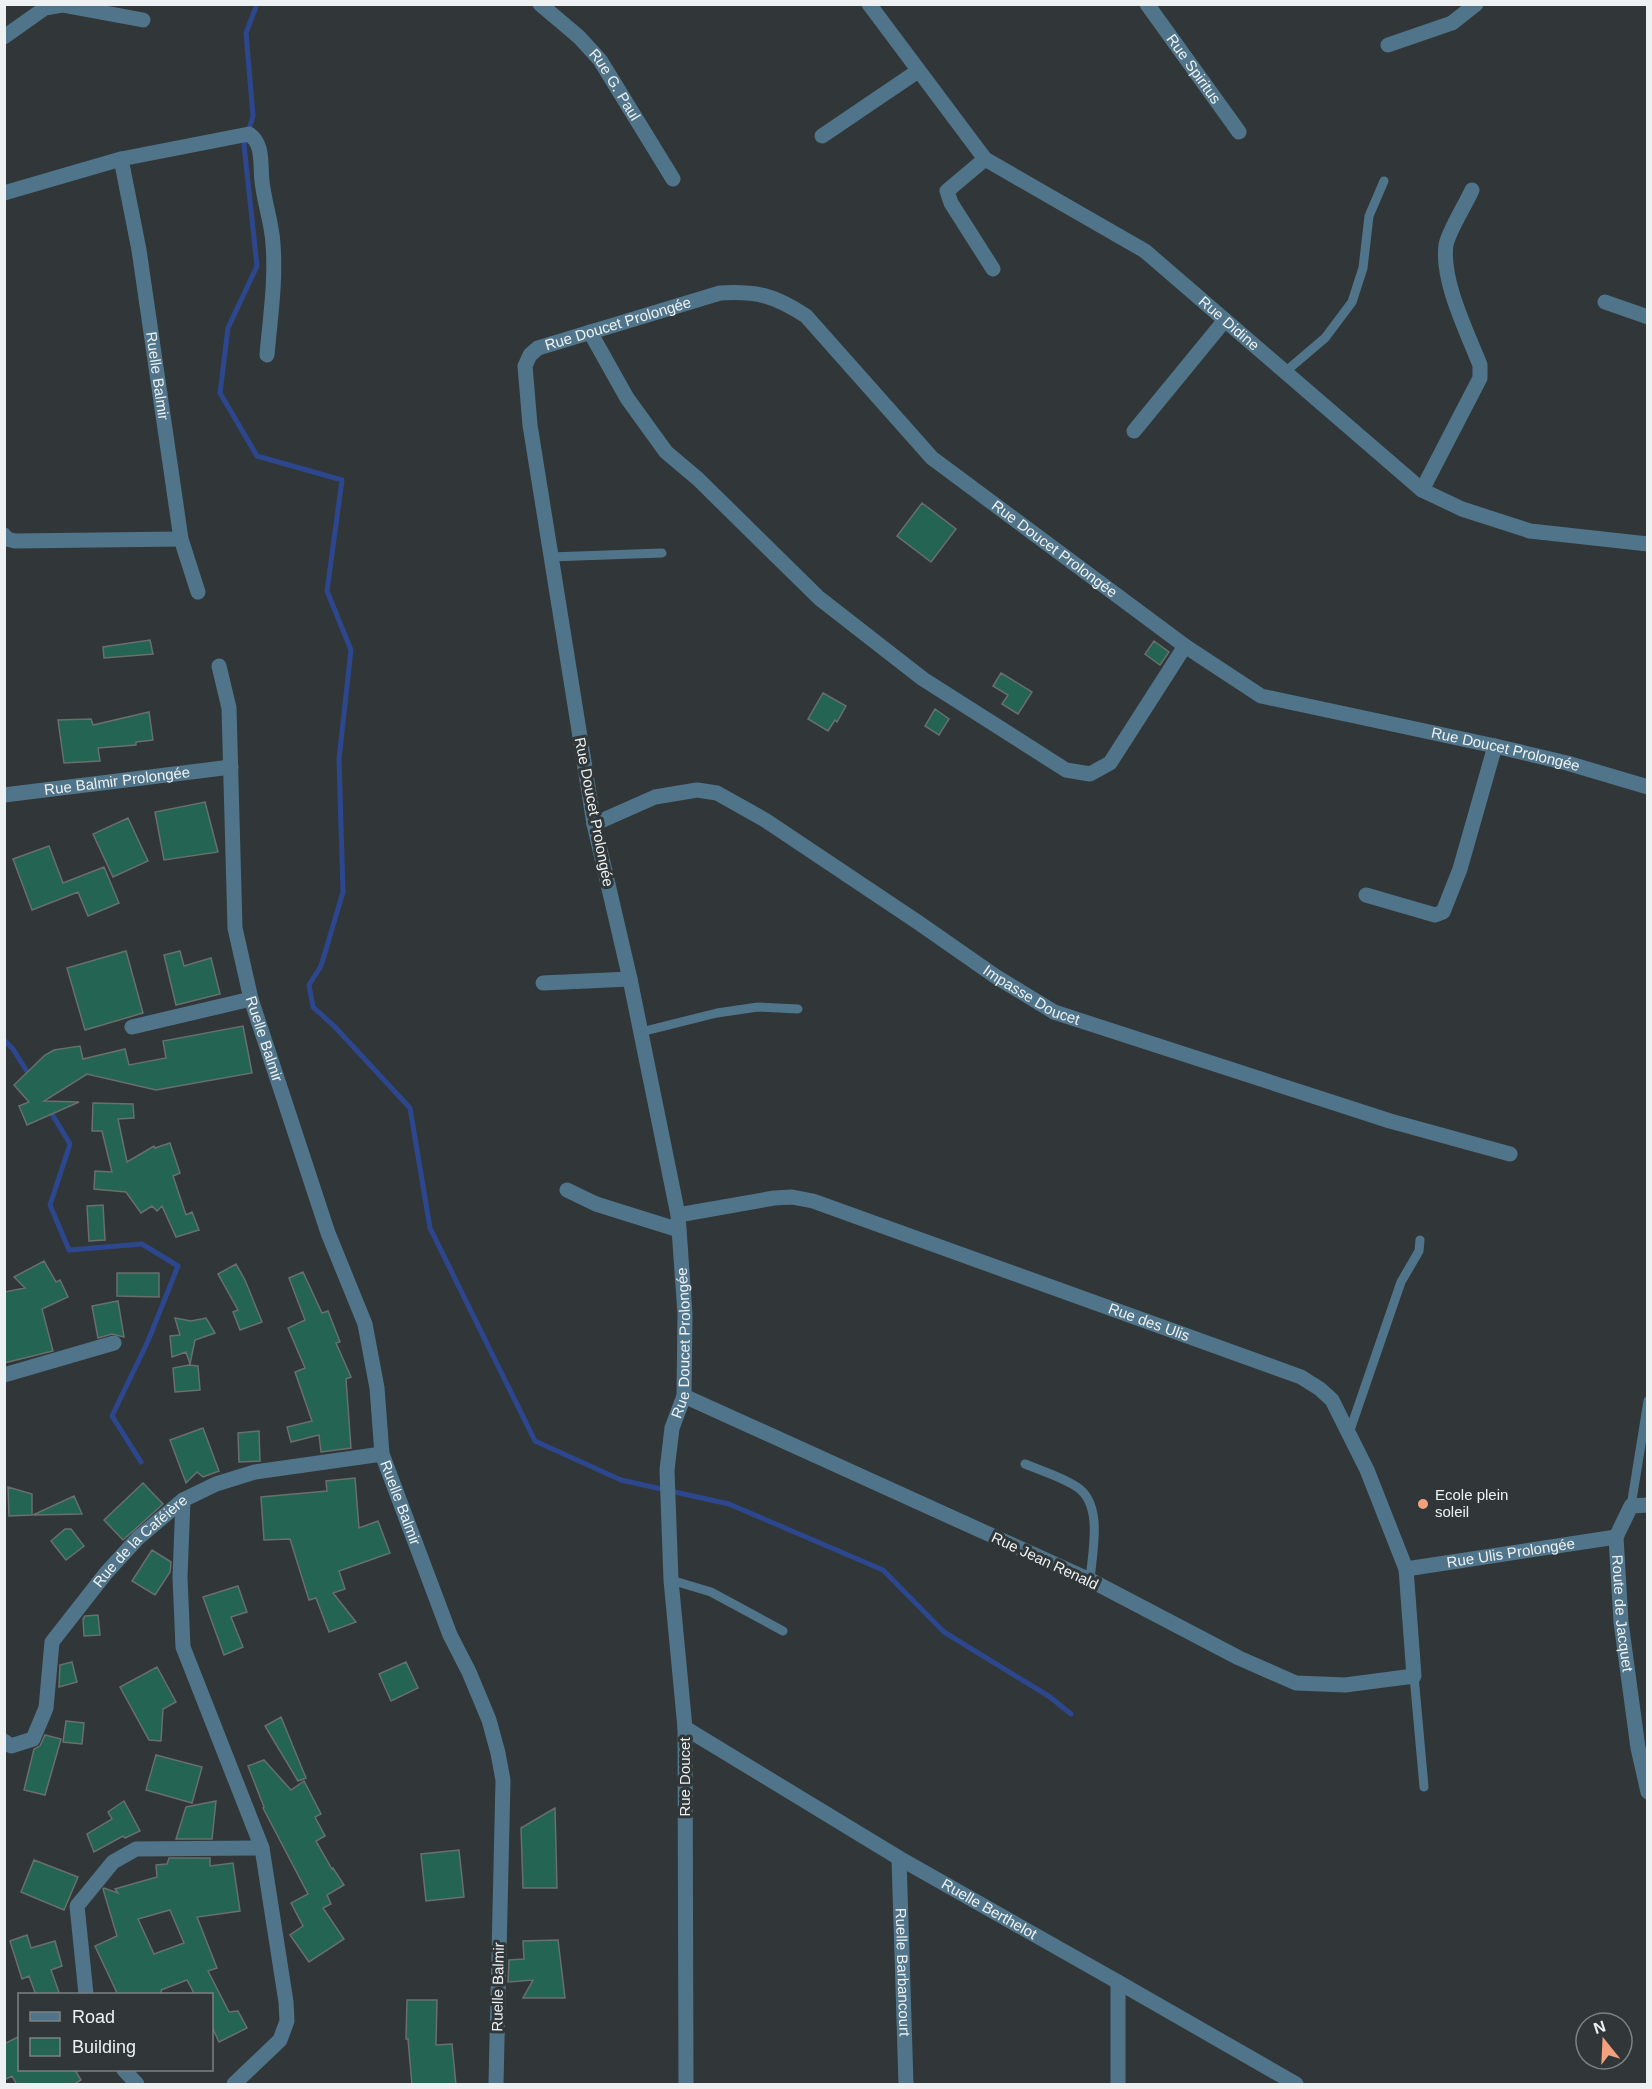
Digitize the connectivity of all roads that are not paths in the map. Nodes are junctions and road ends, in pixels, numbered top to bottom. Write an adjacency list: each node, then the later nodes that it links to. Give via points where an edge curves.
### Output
1 (540, 4): 13 (street, Rue G. Paul, via 600,60)
2 (869, 4): 8 (street, Rue Didine)
3 (1147, 4): 9 (street, Rue Spiritus)
4 (1476, 4): 7 (street, via 1452,23)
5 (143, 20): 6 (street, via 62,6 45,8)
6 (4, 37)
7 (1388, 45)
8 (918, 71): 10 (street); 12 (street, Rue Didine)
9 (1239, 132)
10 (822, 136)
11 (121, 159): 16 (street); 22 (street, via 249,134 256,139 273,243); 27 (street, Ruelle Balmir, via 139,250)
12 (985, 159): 17 (street, via 947,191); 20 (street, Rue Didine, via 1145,251)
13 (673, 179)
14 (1384, 181): 23 (lane, via 1369,216 1363,268 1352,302 1325,338)
15 (1472, 190): 25 (street, via 1446,243 1446,261 1449,282 1480,365 1480,378)
16 (4, 193)
17 (993, 269)
18 (1605, 302): 19 (street)
19 (1647, 316)
20 (1225, 320): 23 (street, Rue Didine); 24 (street)
21 (590, 332): 30 (street, Rue Doucet Prolongée, via 538,348 525,366); 32 (street, Rue Doucet Prolongée, via 720,293 746,292 784,302 806,316 932,458); 32 (street, via 627,398 666,452 819,598 923,679 1066,771 1090,774 1110,764)
22 (267, 355)
23 (1286, 372): 25 (street, Rue Didine)
24 (1134, 431)
25 (1422, 490): 28 (street, Rue Didine, via 1462,509 1530,531)
26 (4, 535): 27 (street, via 15,541)
27 (181, 539): 31 (street, Ruelle Balmir)
28 (1647, 544)
29 (662, 553): 30 (lane)
30 (550, 557): 38 (street, Rue Doucet Prolongée)
31 (198, 592)
32 (1185, 646): 34 (street, Rue Doucet Prolongée, via 1261,696)
33 (219, 666): 35 (street, Ruelle Balmir, via 229,708)
34 (1495, 746): 36 (street, Rue Doucet Prolongée); 39 (street, via 1460,869 1443,912 1435,915)
35 (231, 767): 37 (street, Rue Balmir Prolongée); 42 (street, Ruelle Balmir, via 235,928)
36 (1647, 787)
37 (4, 795)
38 (594, 824): 40 (street, Rue Doucet Prolongée); 46 (street, Impasse Doucet, via 655,797 697,790 717,793 765,820 1054,1012 1390,1120)
39 (1366, 895)
40 (630, 979): 41 (street); 45 (street, Rue Doucet Prolongée)
41 (543, 983)
42 (251, 999): 44 (street); 55 (street, Ruelle Balmir, via 328,1233 365,1324 377,1388)
43 (798, 1009): 45 (lane, via 758,1007 717,1013)
44 (132, 1027)
45 (641, 1032): 48 (street, Rue Doucet Prolongée)
46 (1510, 1154)
47 (567, 1190): 48 (street, via 596,1204)
48 (679, 1222): 52 (street, Rue Doucet Prolongée, via 686,1314); 54 (street, Rue des Ulis, via 774,1198 813,1201 1301,1377 1332,1400)
49 (1420, 1240): 54 (lane, via 1419,1251 1401,1282)
50 (114, 1343): 51 (street)
51 (4, 1375)
52 (684, 1396): 57 (street, Rue Doucet Prolongée, via 672,1428); 64 (street, Rue Jean Renald)
53 (1647, 1401): 60 (lane, Route de Jacquet)
54 (1349, 1433): 62 (street, Rue des Ulis)
55 (382, 1454): 58 (street, Rue de la Caféière, via 255,1472); 78 (street, Ruelle Balmir, via 450,1635 489,1720 504,1780)
56 (1025, 1464): 64 (lane, via 1077,1486 1088,1495 1094,1519)
57 (666, 1470): 63 (street, Rue Doucet)
58 (183, 1500): 68 (street, Rue de la Caféière, via 106,1573 52,1642 46,1708 33,1739 11,1746); 71 (street, via 183,1647)
59 (1647, 1505): 60 (street)
60 (1631, 1506): 61 (street, Route de Jacquet)
61 (1616, 1538): 62 (street, Rue Ulis Prolongée); 70 (street, Route de Jacquet, via 1621,1622)
62 (1406, 1569): 66 (street, Rue des Ulis)
63 (671, 1580): 65 (lane, via 711,1592); 67 (street, Rue Doucet)
64 (1090, 1580): 66 (street, Rue Jean Renald, via 1239,1658 1296,1683 1345,1684)
65 (783, 1632)
66 (1414, 1676): 69 (lane)
67 (684, 1728): 72 (street, Ruelle Berthelot); 79 (street, Rue Doucet)
68 (4, 1741)
69 (1424, 1787)
70 (1647, 1792)
71 (262, 1848): 74 (street, via 136,1849 113,1862 77,1906); 77 (street, via 286,2021 280,2040)
72 (899, 1858): 73 (street, Ruelle Berthelot); 80 (street, Ruelle Barbancourt)
73 (1118, 1982): 81 (street); 82 (street, Ruelle Berthelot)
74 (86, 1993)
75 (125, 2071): 76 (street)
76 (137, 2085)
77 (234, 2085)
78 (496, 2085)
79 (686, 2085)
80 (906, 2085)
81 (1118, 2085)
82 (1296, 2085)

